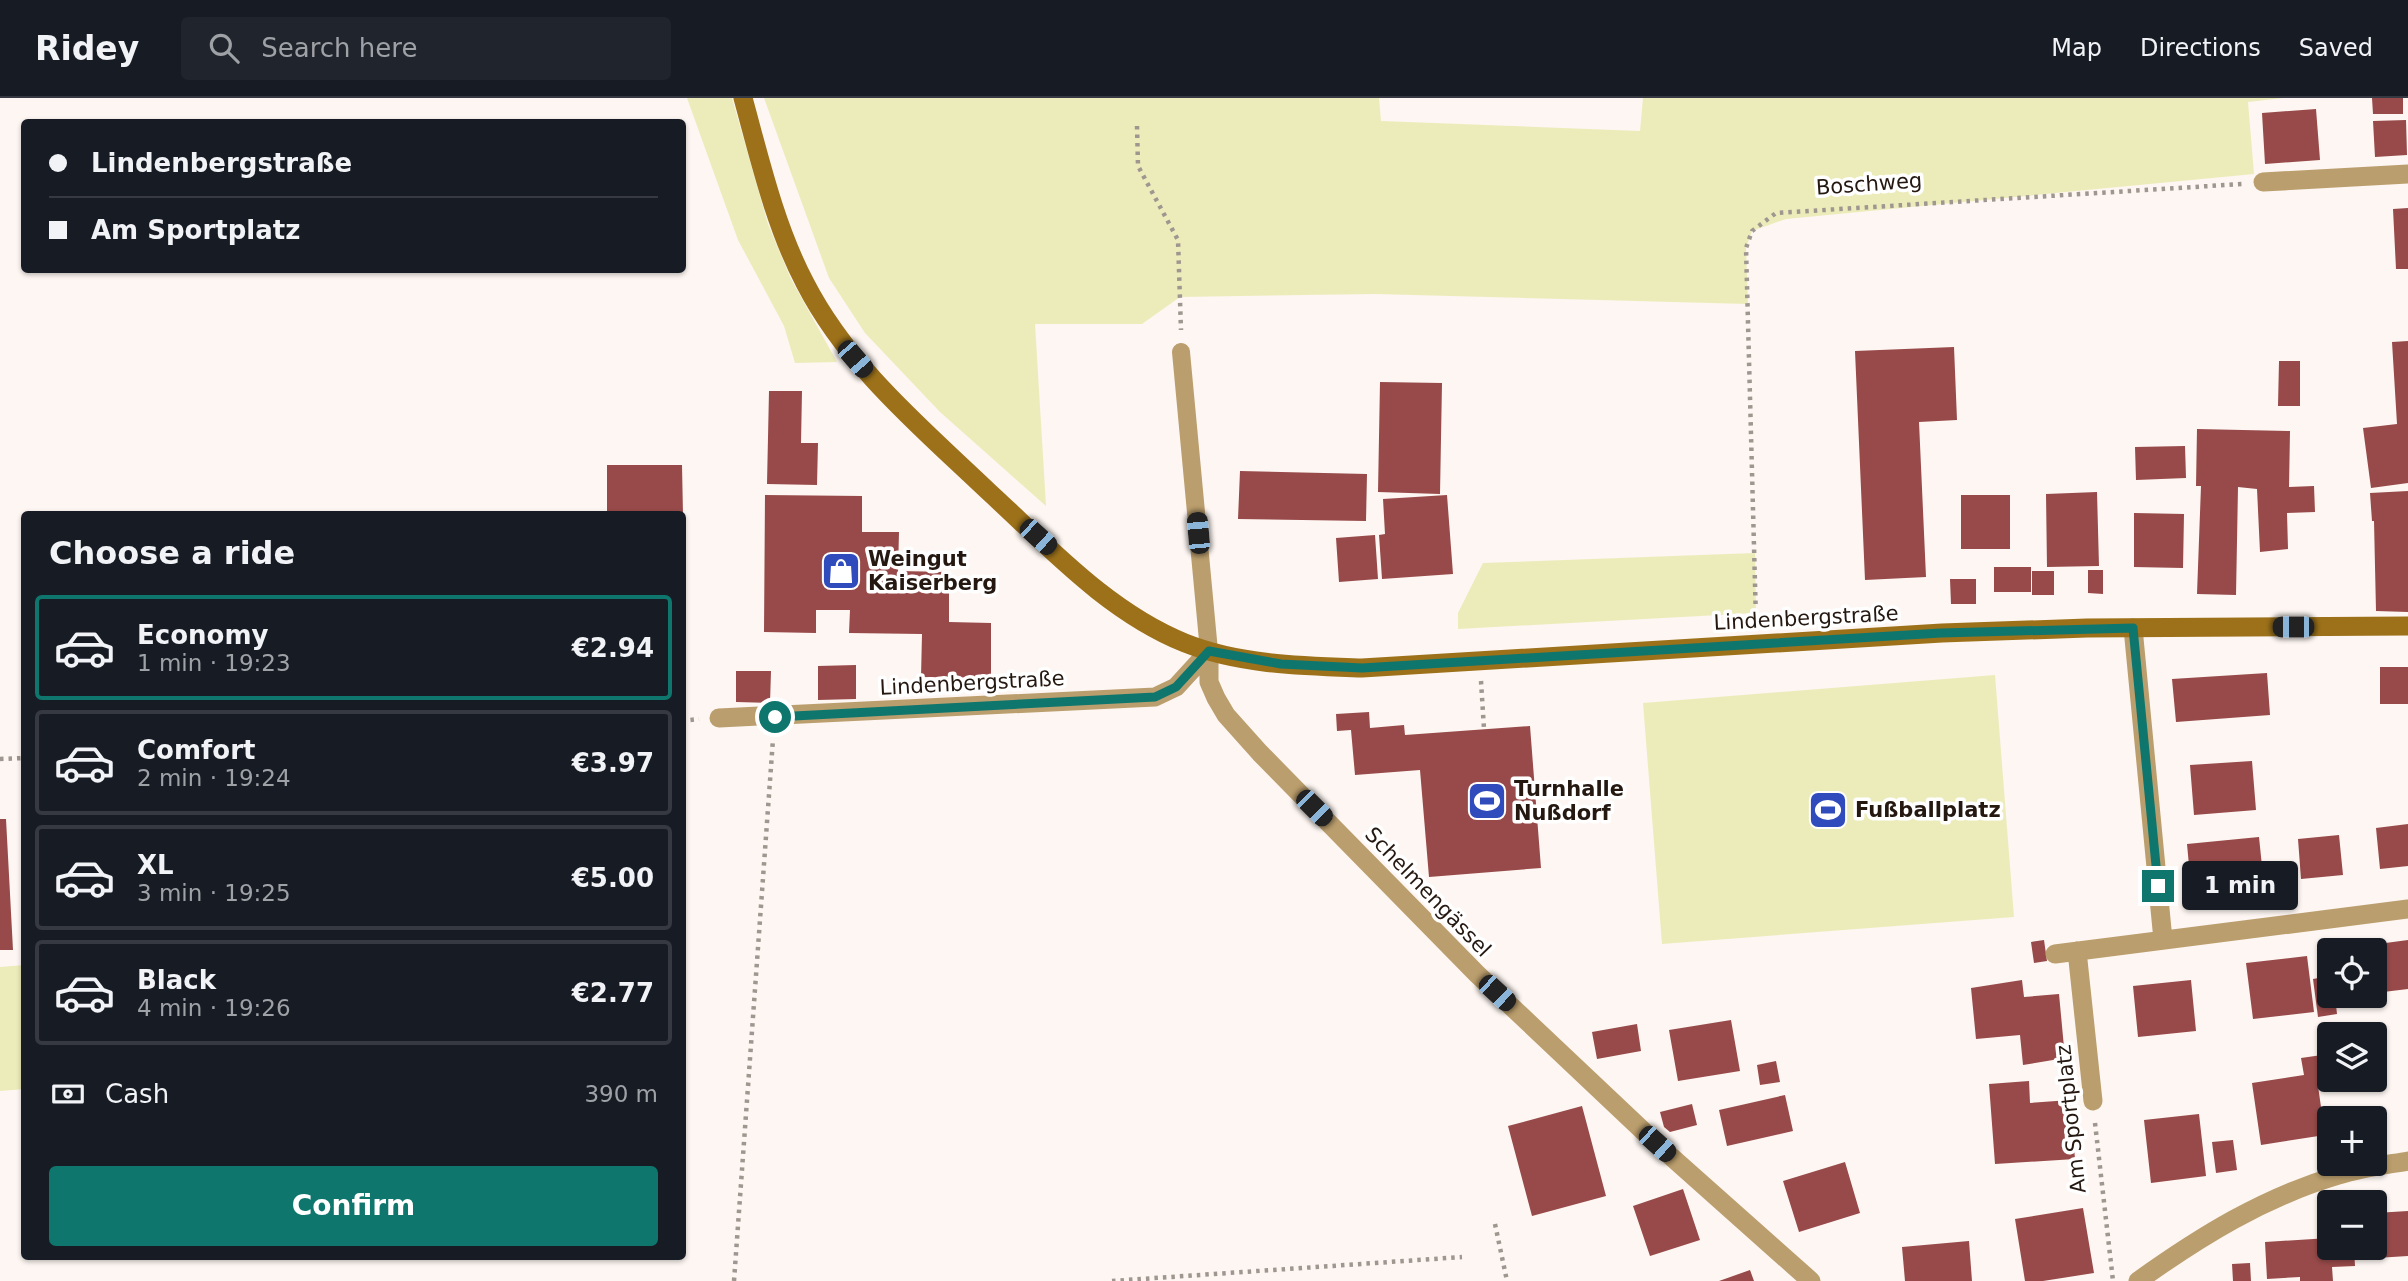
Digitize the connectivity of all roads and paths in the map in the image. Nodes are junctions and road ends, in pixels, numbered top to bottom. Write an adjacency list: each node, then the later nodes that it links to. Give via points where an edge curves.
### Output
1 (743, 98): 9 (main road, Lindenbergstraße, via 790,248 804,282 844,346 896,403 1082,577 1149,624)
2 (1137, 126): 5 (path, via 1138,166 1178,240)
3 (2408, 174): 4 (street)
4 (2263, 183): 8 (path, Boschweg, via 1776,213 1752,231 1746,248)
5 (1181, 352): 9 (lane)
6 (2408, 626): 7 (main road, Lindenbergstraße)
7 (2133, 628): 8 (main road, Lindenbergstraße); 17 (street)
8 (1756, 643): 10 (main road, Lindenbergstraße)
9 (1209, 651): 10 (main road, Lindenbergstraße, via 1281,664 1351,667); 11 (street, Lindenbergstraße, via 1176,687 1155,697); 27 (street, Schelmengässel, via 1209,682 1216,698 1260,753 1477,974)
10 (1480, 660): 13 (path)
11 (775, 717): 12 (street, Lindenbergstraße); 24 (path)
12 (719, 718)
13 (1484, 729)
14 (21, 758): 15 (path)
15 (0, 759)
16 (2408, 909): 17 (street)
17 (2163, 940): 18 (street)
18 (2077, 951): 19 (street); 20 (street, Am Sportplatz)
19 (2055, 954)
20 (2093, 1101): 28 (path, Am Sportplatz)
21 (2408, 1161): 29 (street, via 2339,1174 2260,1204 2193,1242)
22 (1495, 1224): 26 (path)
23 (1462, 1256): 25 (path)
24 (734, 1281)
25 (1112, 1281)
26 (1507, 1281)
27 (1811, 1281)
28 (2113, 1281)
29 (2138, 1281)

